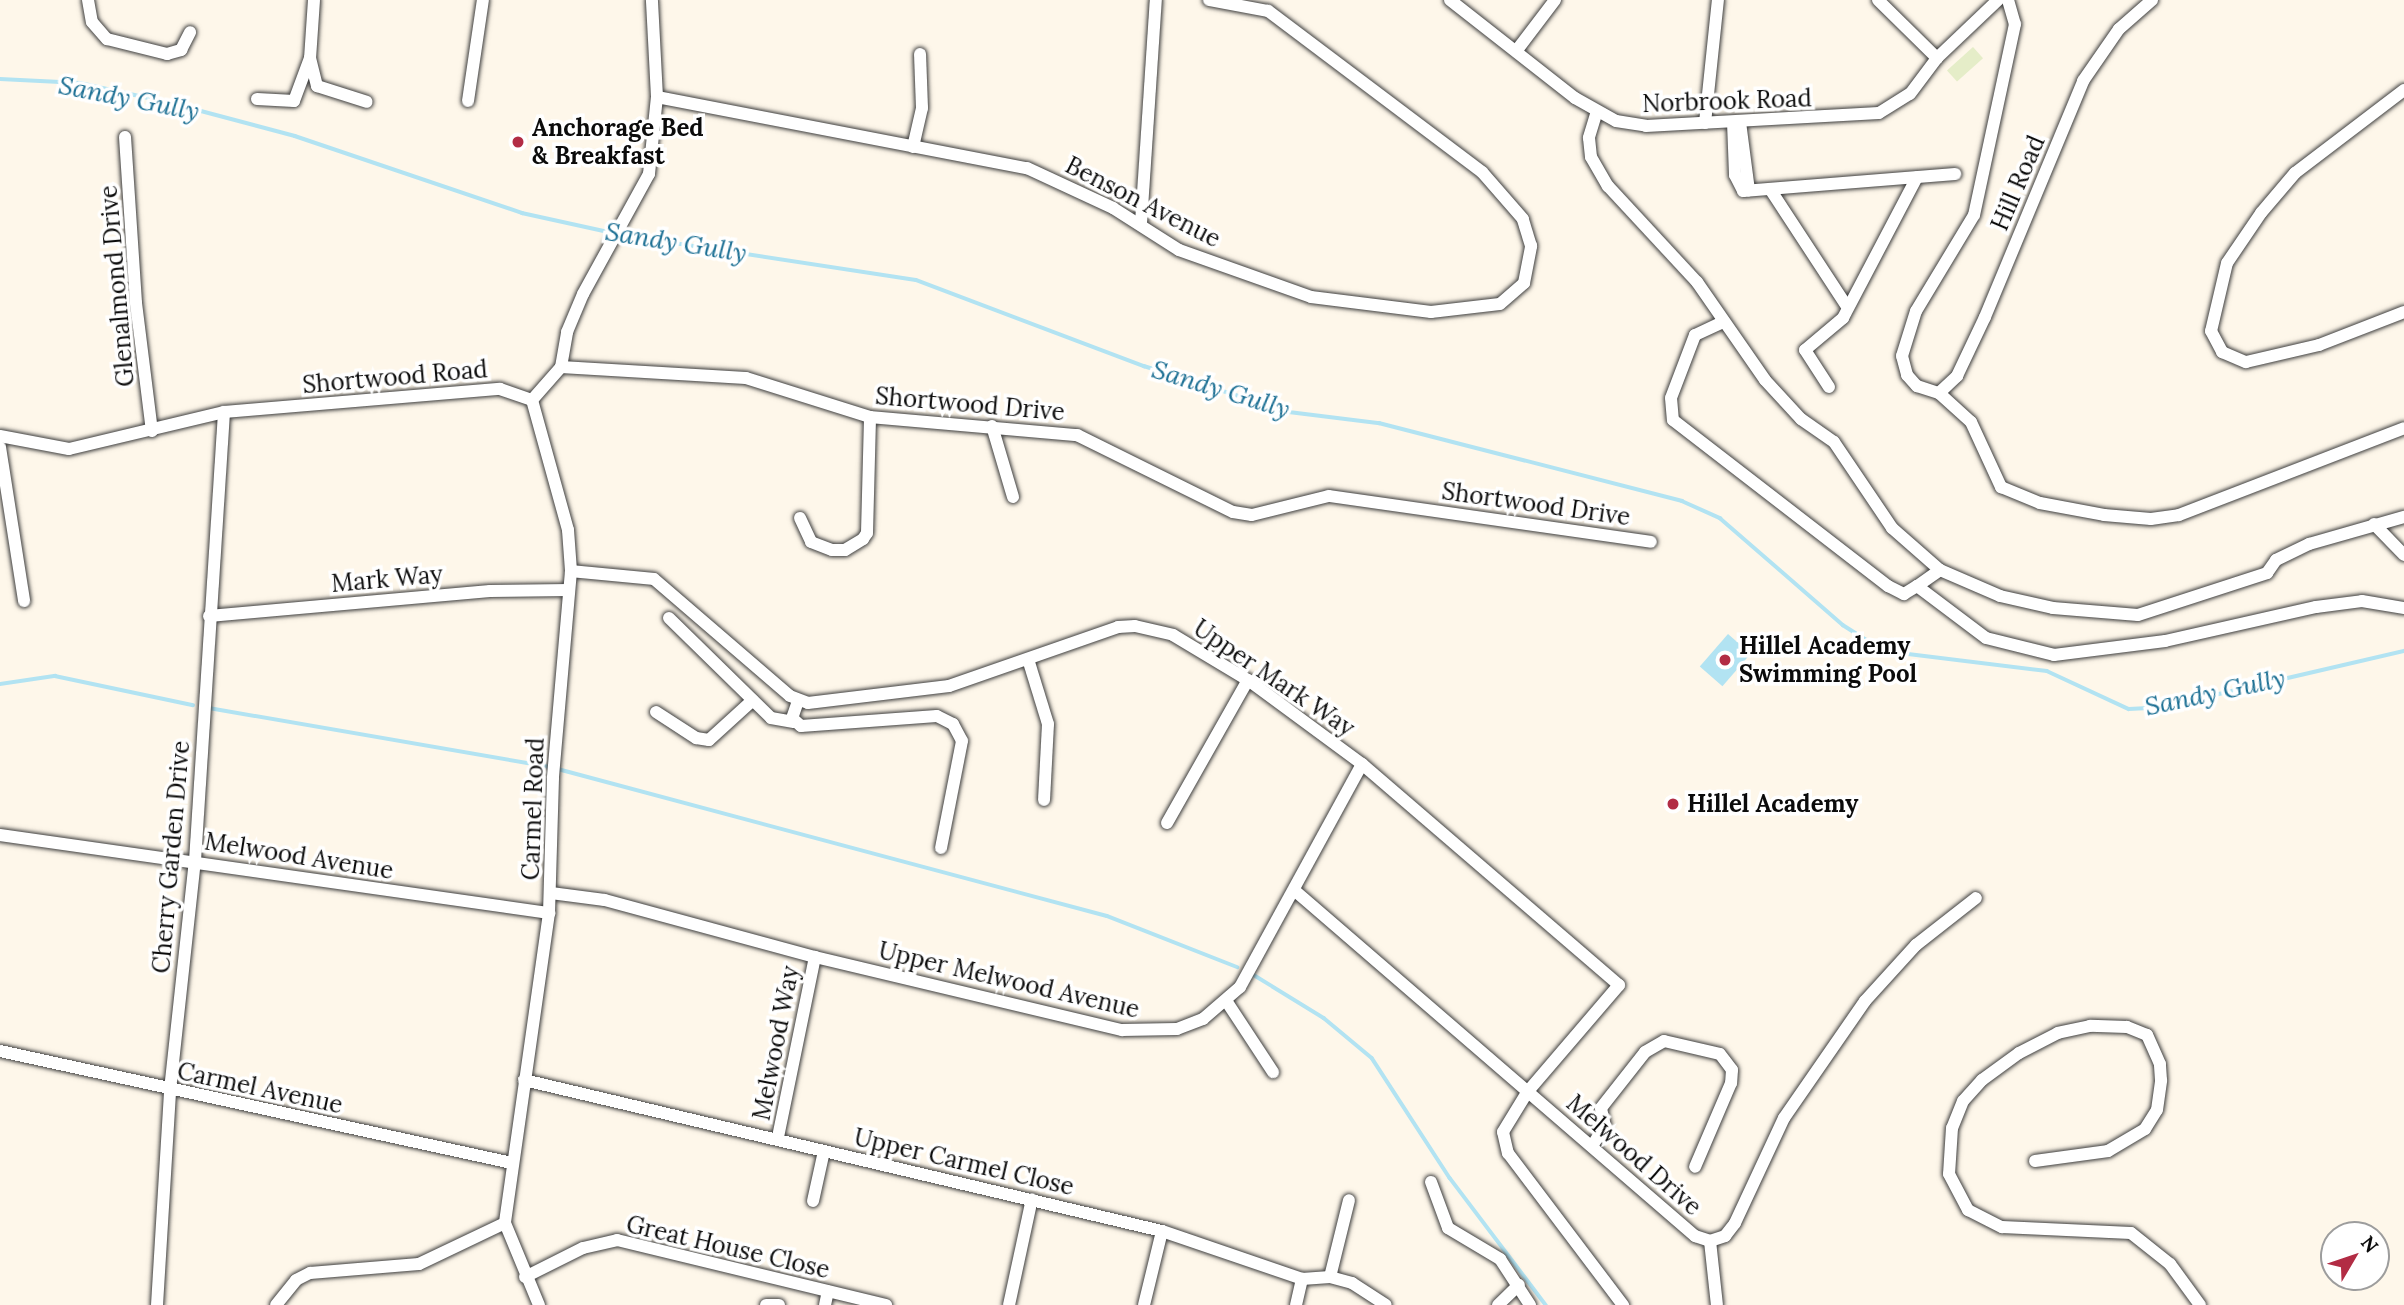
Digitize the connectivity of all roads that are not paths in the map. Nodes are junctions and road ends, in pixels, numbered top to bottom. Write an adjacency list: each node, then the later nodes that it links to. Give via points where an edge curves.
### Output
1 (88, 0): 14 (street, via 92,22 107,39 167,54 181,50)
2 (314, 0): 17 (street)
3 (483, 0): 22 (street)
4 (652, 0): 20 (street)
5 (1156, 0): 32 (street)
6 (1209, 0): 32 (street, Benson Avenue, via 1268,11 1482,173 1523,219 1531,246 1524,283 1500,303 1476,308 1432,312 1370,307 1311,297 1251,277 1179,250)
7 (1450, 0): 15 (street, Norbrook Road)
8 (1555, 0): 15 (street)
9 (1718, 0): 26 (street)
10 (1878, 0): 18 (street)
11 (1998, 0): 18 (street, Norbrook Road)
12 (2008, 0): 38 (street, via 2015,23 1974,215 1916,311 1902,356 1907,375 1917,386)
13 (2152, 0): 38 (street, Hill Road, via 2119,29 2083,81 1957,376)
14 (190, 32)
15 (1517, 50): 24 (street, Norbrook Road)
16 (920, 54): 28 (street, via 922,108)
17 (310, 58): 21 (street, via 294,101); 23 (street, via 321,90)
18 (1937, 58): 25 (street, Norbrook Road, via 1910,94 1880,113)
19 (2404, 90): 34 (street, via 2295,173 2261,213 2227,263 2211,331 2222,352 2246,362 2319,345)
20 (657, 97): 28 (street, Benson Avenue); 36 (street, via 645,186 583,294 567,332)
21 (257, 99)
22 (468, 101)
23 (368, 102)
24 (1597, 111): 26 (street, Norbrook Road, via 1628,125); 35 (street, via 1589,138 1591,157 1608,186 1697,282)
25 (1736, 122): 26 (street, Norbrook Road); 31 (street, via 1749,190)
26 (1706, 123)
27 (125, 137): 44 (street, Glenalmond Drive, via 136,303)
28 (913, 147): 32 (street, Benson Avenue, via 1027,169 1066,183)
29 (1955, 174): 30 (street)
30 (1917, 177): 31 (street); 33 (street)
31 (1770, 189): 33 (street)
32 (1141, 223)
33 (1848, 308): 37 (street, via 1840,323 1805,350)
34 (2404, 312)
35 (1723, 322): 54 (street, via 1765,380 1801,419 1834,442 1892,528); 56 (street, via 1695,335 1671,398 1673,420 1888,586 1904,594)
36 (561, 367): 39 (street); 41 (street, Shortwood Drive, via 746,378)
37 (1829, 387)
38 (1939, 393): 43 (street, via 1972,422 2001,487 2040,503 2151,519 2208,506)
39 (532, 400): 40 (street, Shortwood Road, via 500,389); 55 (street, Carmel Road, via 568,530)
40 (224, 412): 44 (street, Shortwood Road); 60 (street, Cherry Garden Drive)
41 (870, 417): 42 (street, Shortwood Drive); 49 (street, via 867,533 863,539 845,550 832,550 811,542)
42 (992, 426): 47 (street); 52 (street, Shortwood Drive, via 1062,432 1096,441 1252,516 1329,496)
43 (2404, 428)
44 (152, 431): 45 (street, Shortwood Road, via 69,449)
45 (0, 436)
46 (0, 447): 51 (street)
47 (1013, 497)
48 (2404, 517): 50 (street)
49 (800, 518)
50 (2374, 524): 53 (street); 54 (street, via 2309,544 2276,560 2266,573 2138,615 2053,608 2000,596)
51 (6, 535): 58 (street)
52 (1651, 542)
53 (2404, 555)
54 (1940, 570): 56 (street)
55 (571, 571): 57 (street, Carmel Road); 65 (street, via 654,579)
56 (1917, 586): 59 (street, via 1986,638 2054,655 2165,641 2316,607 2362,601)
57 (569, 590): 60 (street, Mark Way, via 490,591); 75 (street, Carmel Road, via 553,778)
58 (24, 601)
59 (2404, 608)
60 (209, 616): 73 (street, Cherry Garden Drive)
61 (669, 618): 64 (street)
62 (1028, 659): 63 (street, Upper Mark Way, via 1118,627 1135,626 1173,635); 65 (street, Upper Mark Way, via 949,686 818,703); 69 (street, via 1048,724)
63 (1248, 680): 68 (street, Upper Mark Way); 70 (street)
64 (752, 699): 66 (street, via 709,740 696,738); 67 (street, via 777,721)
65 (798, 701): 67 (street)
66 (656, 712)
67 (794, 722): 72 (street, via 801,726 937,716 953,724 962,741)
68 (1362, 764): 74 (street, Upper Melwood Avenue); 84 (street, Upper Mark Way, via 1619,985)
69 (1044, 800)
70 (1167, 823)
71 (0, 835): 73 (street, Melwood Avenue)
72 (941, 848)
73 (195, 861): 77 (street, Melwood Avenue); 83 (street, Cherry Garden Drive)
74 (1294, 890): 79 (street, Upper Melwood Avenue); 84 (street, Melwood Drive)
75 (551, 893): 77 (street, Carmel Road); 78 (street, Upper Melwood Avenue, via 605,900)
76 (1976, 898): 97 (street, Melwood Drive, via 1916,945 1865,1001 1784,1118 1735,1223 1725,1236)
77 (549, 913): 82 (street, Carmel Road)
78 (815, 957): 79 (street, Upper Melwood Avenue, via 1122,1030 1177,1029 1203,1019); 85 (street, Melwood Way)
79 (1227, 1002): 81 (street)
80 (0, 1051): 83 (street, Carmel Avenue)
81 (1273, 1072)
82 (524, 1080): 85 (street, Upper Carmel Close); 89 (street, Carmel Road)
83 (170, 1090): 89 (street, Carmel Avenue); 103 (street, Cherry Garden Drive)
84 (1528, 1091): 86 (street, Melwood Drive); 116 (street, via 1506,1122 1503,1132 1508,1153)
85 (778, 1137): 87 (street, Upper Carmel Close)
86 (1592, 1146): 90 (street, via 1605,1126 1601,1108 1645,1052 1664,1041 1720,1054 1732,1070 1731,1083); 97 (street, Melwood Drive, via 1695,1236)
87 (824, 1151): 92 (street, Upper Carmel Close); 94 (street)
88 (2035, 1161): 118 (street, via 2108,1150 2145,1129 2157,1110 2161,1080 2158,1056 2147,1035 2127,1027 2090,1026 2058,1033 2019,1053 1982,1080 1963,1101 1952,1128 1949,1174 1968,1210 2002,1227 2131,1233 2170,1264)
89 (512, 1163): 95 (street, Carmel Road)
90 (1695, 1167)
91 (1431, 1182): 101 (street, via 1448,1228 1500,1259)
92 (1032, 1199): 96 (street, Upper Carmel Close); 110 (street)
93 (1349, 1200): 99 (street)
94 (813, 1201)
95 (505, 1223): 98 (street); 104 (street, via 419,1264 310,1273 296,1280)
96 (1161, 1231): 100 (street, Upper Carmel Close); 111 (street)
97 (1710, 1241): 117 (street)
98 (525, 1277): 102 (street, Great House Close, via 583,1248 617,1240); 105 (street)
99 (1330, 1278): 100 (street, Upper Carmel Close); 113 (street, Upper Carmel Close, via 1352,1283)
100 (1302, 1279): 112 (street)
101 (1518, 1285): 114 (street); 115 (street)
102 (828, 1291): 108 (street); 109 (street, Great House Close)
103 (157, 1305)
104 (276, 1305)
105 (539, 1305)
106 (766, 1305): 107 (street)
107 (779, 1305)
108 (825, 1305)
109 (886, 1305)
110 (1009, 1305)
111 (1144, 1305)
112 (1296, 1305)
113 (1386, 1305)
114 (1498, 1305)
115 (1531, 1305)
116 (1623, 1305)
117 (1717, 1305)
118 (2200, 1305)

